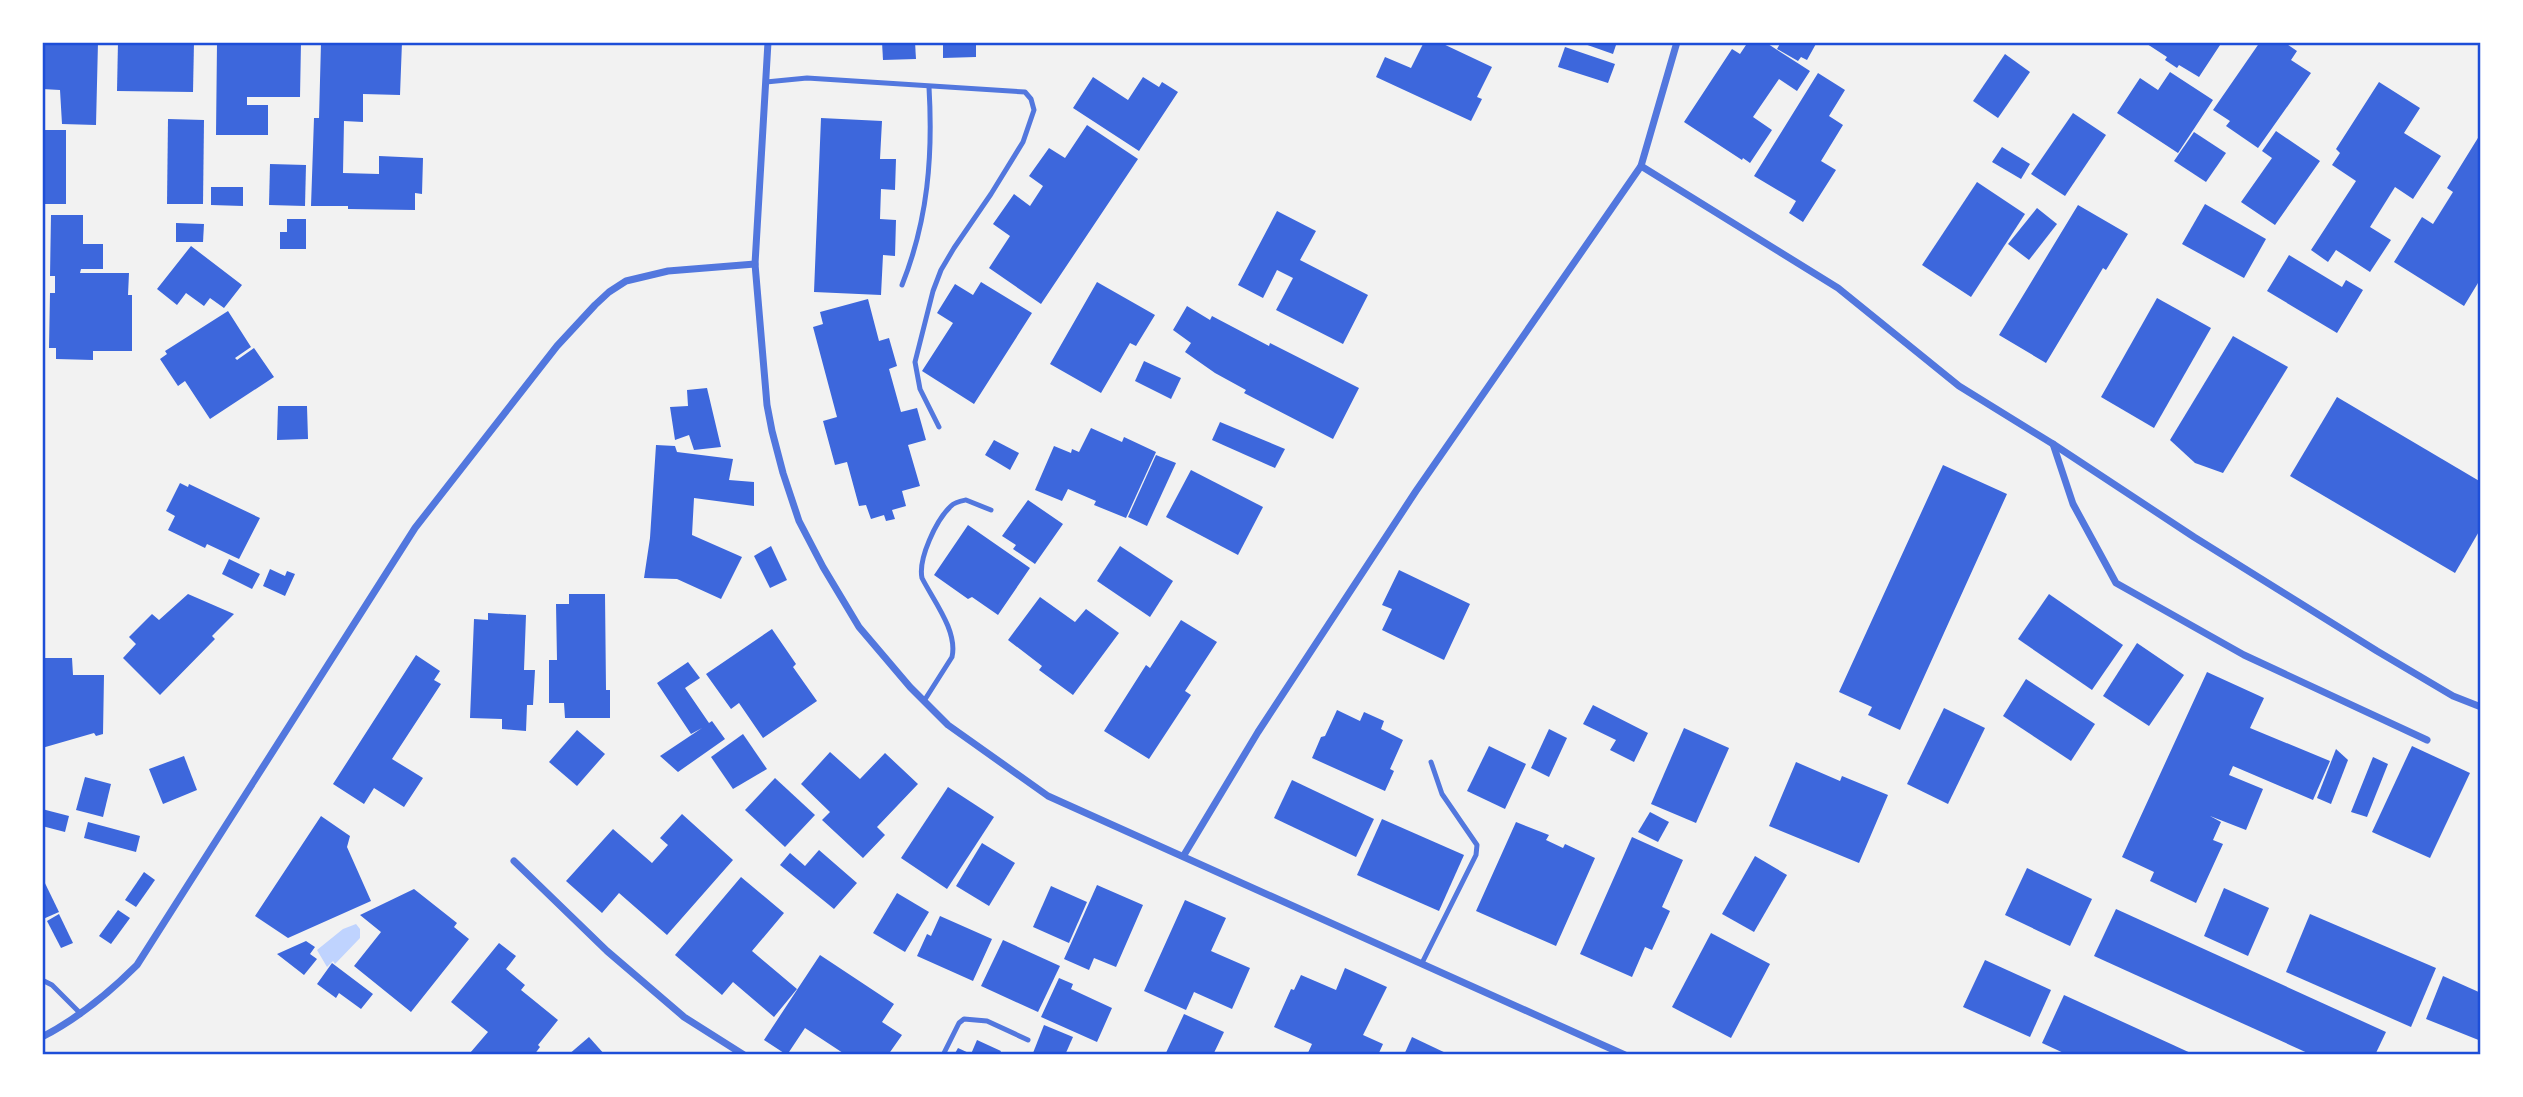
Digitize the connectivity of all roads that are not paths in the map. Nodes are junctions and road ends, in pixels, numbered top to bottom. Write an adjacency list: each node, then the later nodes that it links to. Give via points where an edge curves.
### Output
1 (768, 42): 3 (street)
2 (1677, 42): 5 (street)
3 (766, 82): 4 (lane, via 807,78); 6 (street)
4 (929, 87): 7 (lane, via 932,123 926,207); 8 (lane, via 1025,92 1034,110 1023,142 954,248 933,291 915,362 919,389)
5 (1641, 166): 9 (street, via 1838,288 1959,386); 15 (street, via 1416,491 1258,732)
6 (755, 264): 11 (street, via 767,405 800,521 859,627); 19 (street, via 667,271 626,281 595,305 557,346 415,528 137,965)
7 (902, 285)
8 (939, 427)
9 (2053, 443): 12 (street, via 2377,651); 13 (street, via 2073,504 2116,583 2244,655)
10 (991, 510): 11 (lane, via 966,500 951,506 922,556 922,578 954,649)
11 (924, 701): 15 (street, via 948,725 1048,796)
12 (2481, 707)
13 (2427, 740)
14 (1431, 762): 17 (lane, via 1442,794 1477,845)
15 (1184, 855): 17 (street)
16 (514, 861): 22 (street, via 684,1017)
17 (1422, 963): 24 (street)
18 (42, 980): 19 (lane)
19 (81, 1014): 20 (street)
20 (42, 1037)
21 (1028, 1040): 23 (lane, via 987,1021 964,1018)
22 (744, 1055)
23 (943, 1055)
24 (1625, 1055)

